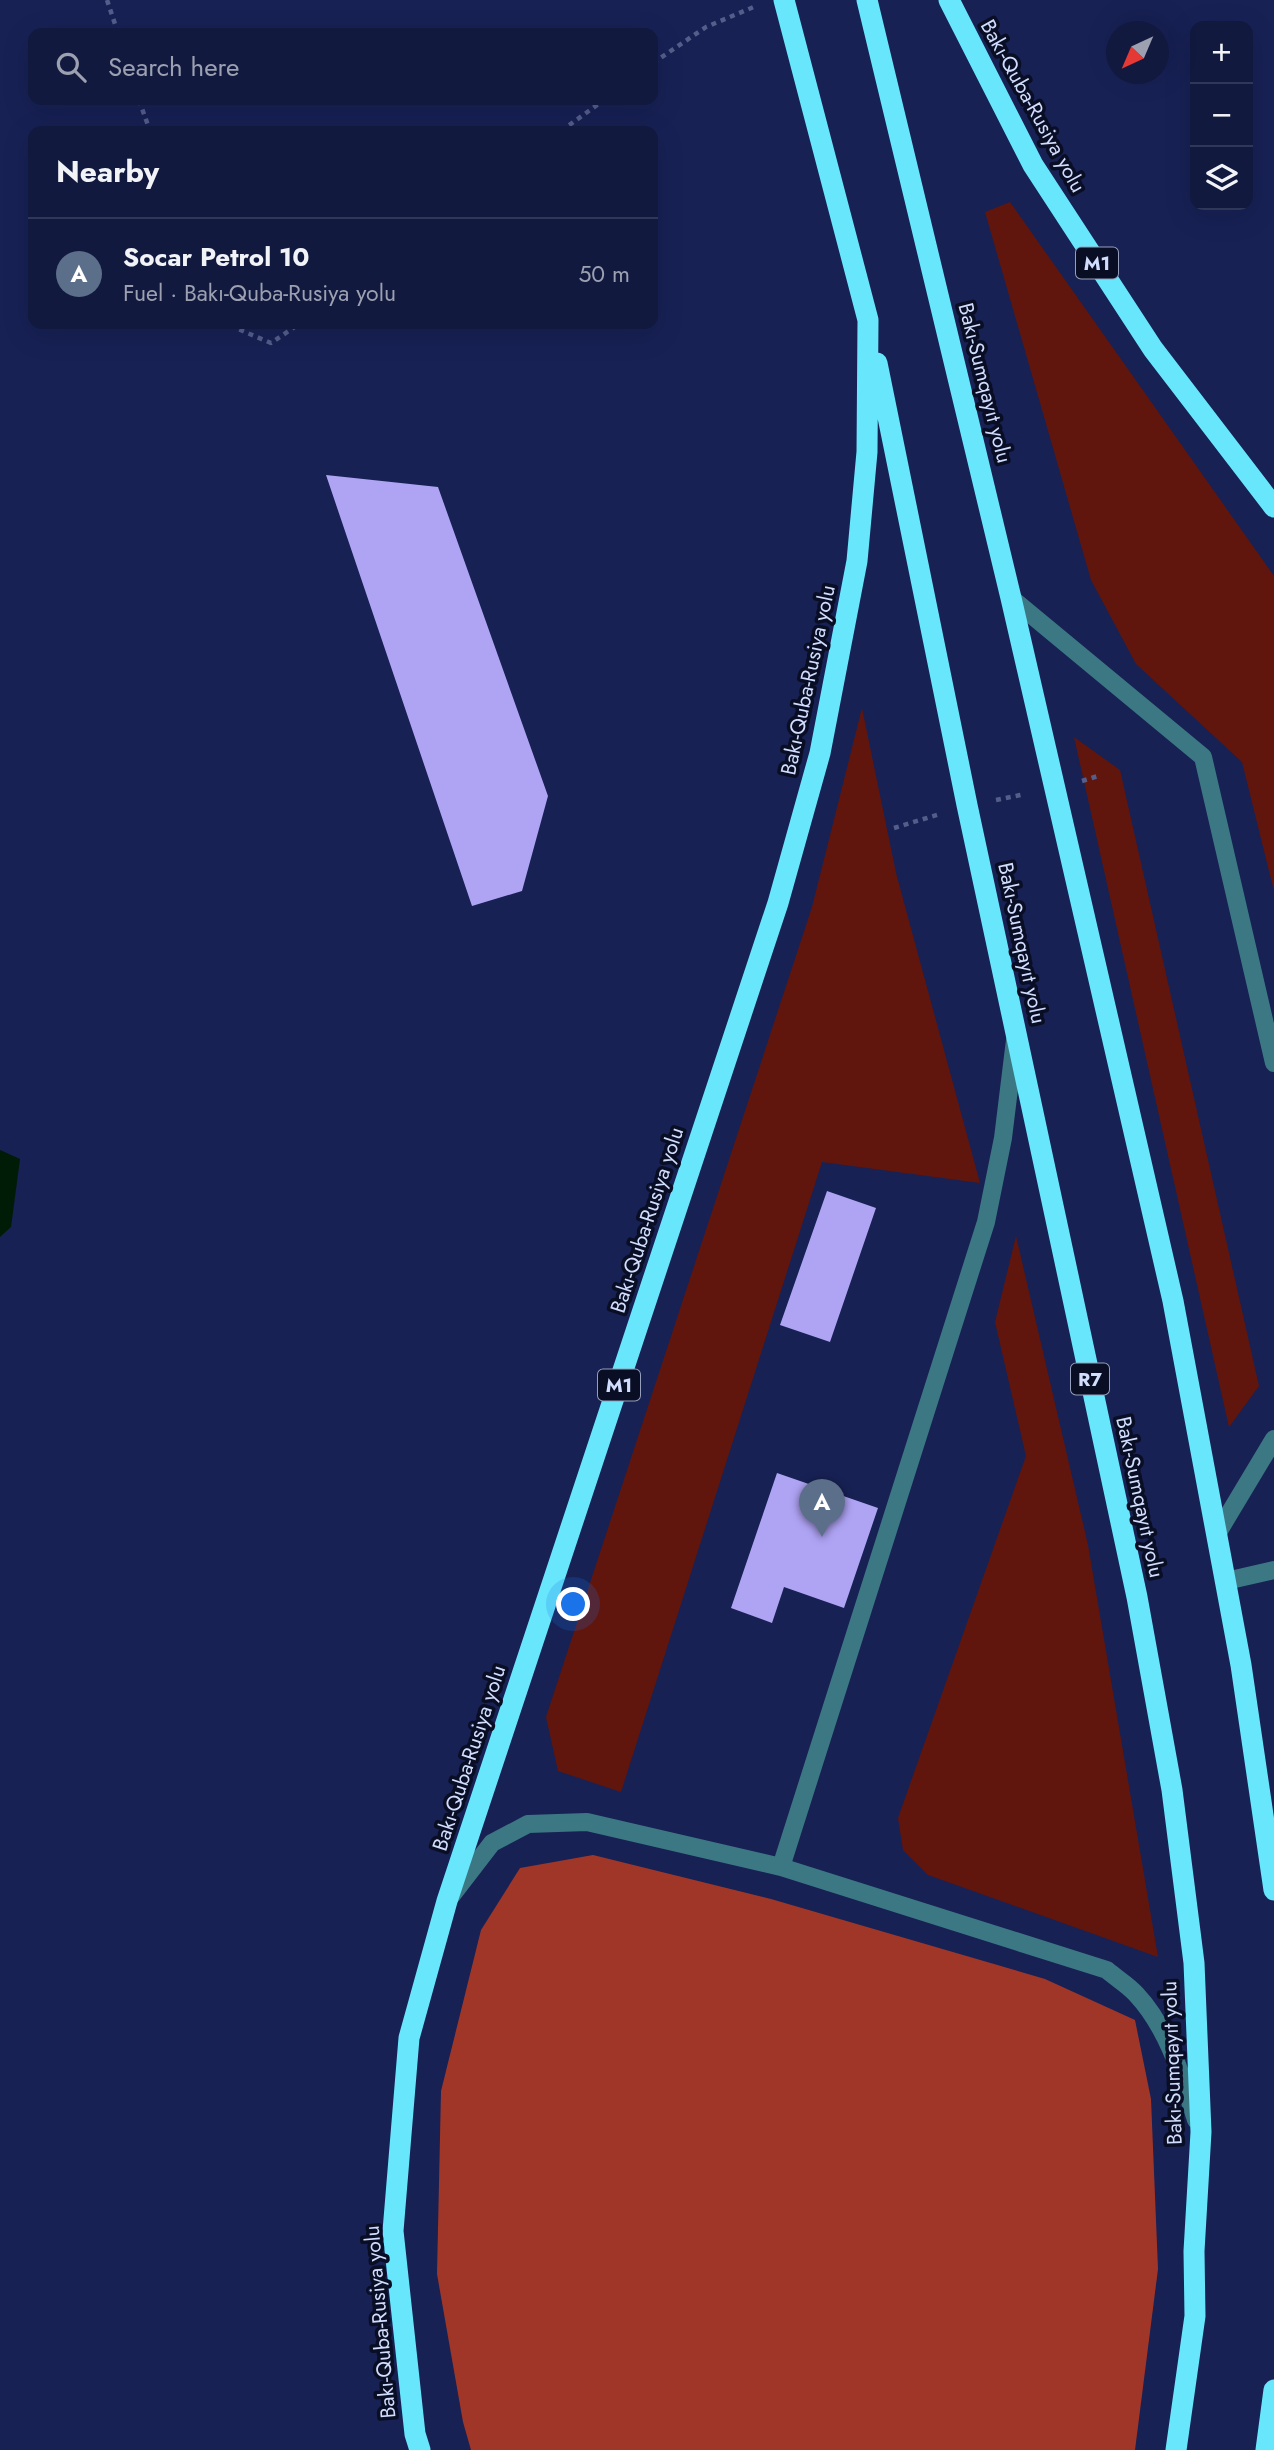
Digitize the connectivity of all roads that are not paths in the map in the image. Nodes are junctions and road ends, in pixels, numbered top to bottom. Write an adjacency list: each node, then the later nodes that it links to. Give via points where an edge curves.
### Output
1 (784, 0): 4 (highway, Bakı-Quba-Rusiya yolu / M1)
2 (867, 0): 6 (highway, Bakı-Sumqayıt yolu)
3 (949, 0): 5 (highway, Bakı-Quba-Rusiya yolu / M1, via 1033,165 1153,349)
4 (868, 320): 7 (highway, Bakı-Sumqayıt yolu / R7); 15 (highway, Bakı-Quba-Rusiya yolu / M1, via 867,452 857,562 820,753 778,903)
5 (1274, 507)
6 (1011, 598): 8 (lane, via 1203,757); 10 (highway, Bakı-Sumqayıt yolu, via 1173,1301)
7 (1016, 1031): 13 (lane, via 1003,1139 986,1222); 16 (highway, Bakı-Sumqayıt yolu / R7, via 1137,1597 1172,1790 1194,1963)
8 (1274, 1063)
9 (1274, 1439): 10 (lane)
10 (1217, 1534): 12 (highway, Bakı-Sumqayıt yolu)
11 (1274, 1570): 12 (lane)
12 (1226, 1581): 14 (highway, Bakı-Sumqayıt yolu)
13 (781, 1867): 15 (lane, via 587,1822 528,1824 492,1843); 16 (lane, via 1107,1970 1136,1993 1155,2019 1174,2055)
14 (1274, 1890)
15 (447, 1901): 18 (highway, Bakı-Quba-Rusiya yolu / M1, via 409,2038 393,2231)
16 (1201, 2132): 19 (highway, Bakı-Sumqayıt yolu / R7, via 1195,2316)
17 (1274, 2390): 20 (highway)
18 (420, 2450)
19 (1176, 2450)
20 (1266, 2450)

